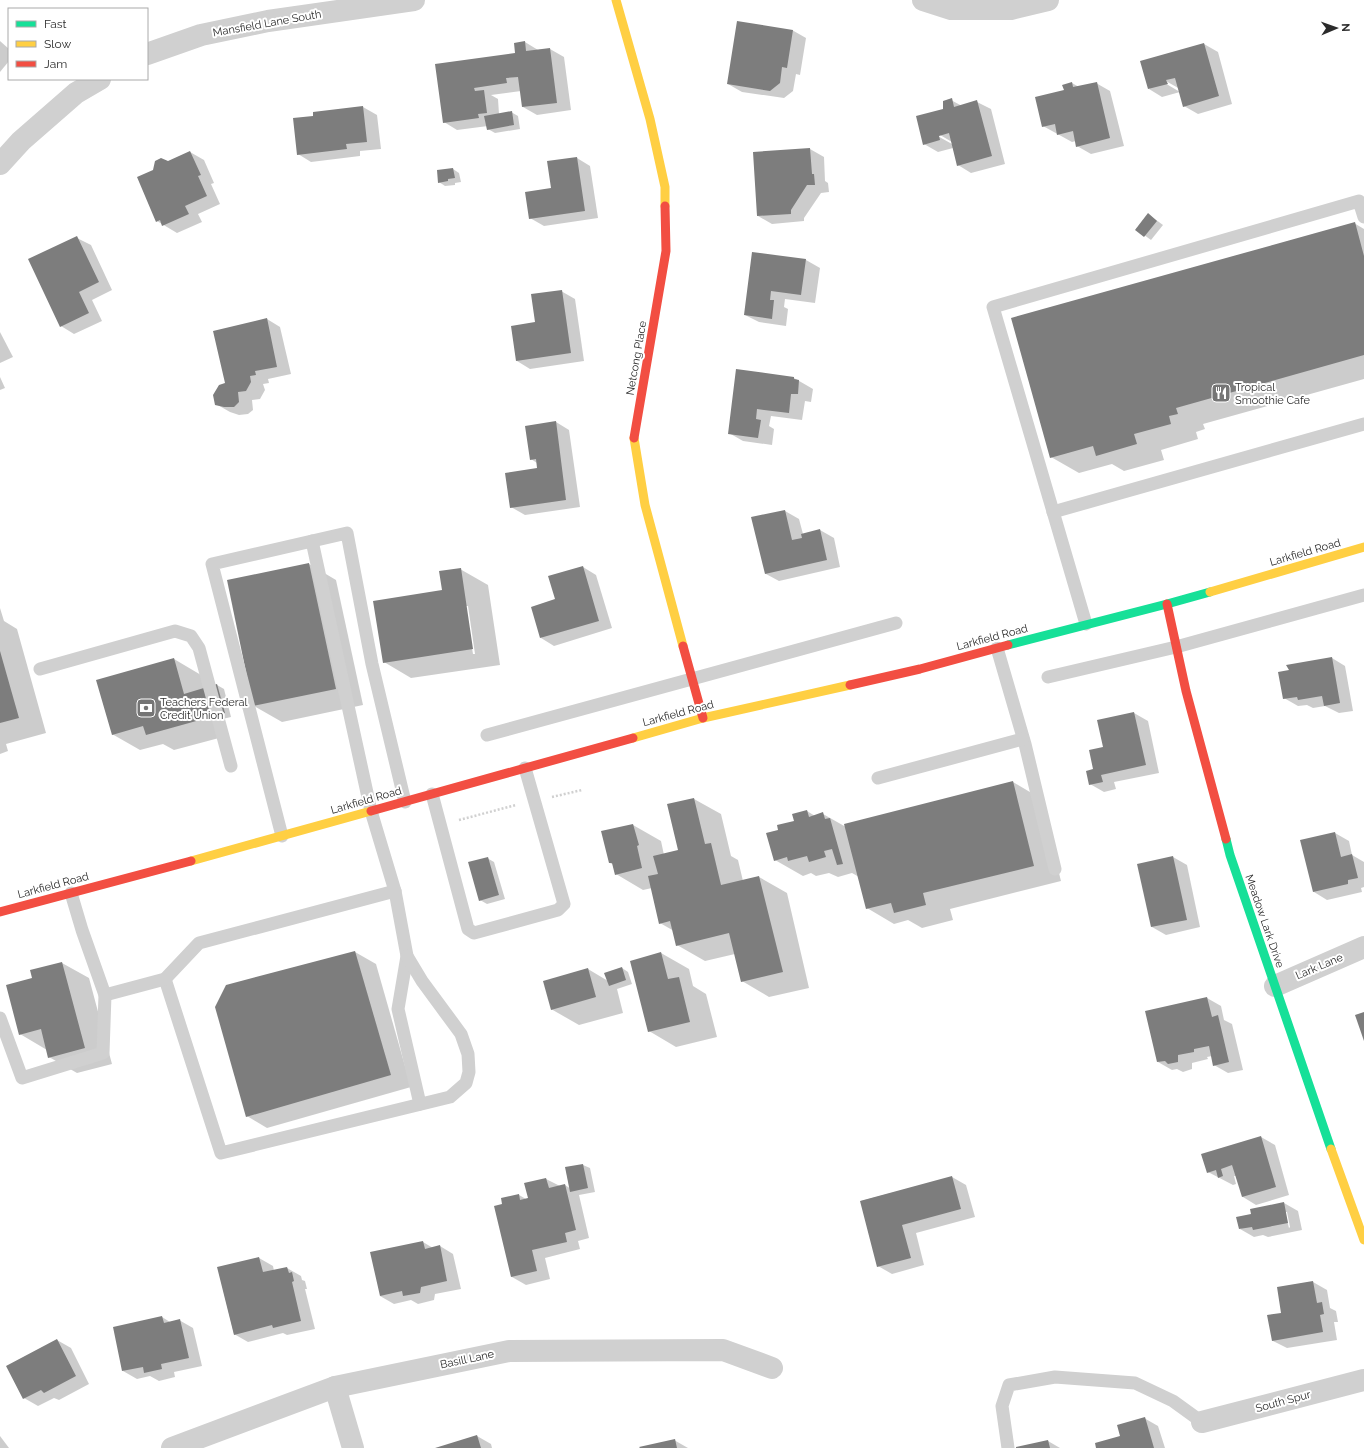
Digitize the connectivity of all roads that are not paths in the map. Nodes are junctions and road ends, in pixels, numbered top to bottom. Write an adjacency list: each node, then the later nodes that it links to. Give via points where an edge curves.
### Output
1 (414, 0): 5 (street, Mansfield Lane South, via 268,21 201,35)
2 (616, 0): 21 (main road, Netcong Place, via 650,119 665,187 666,251 634,439 644,505)
3 (923, 0): 4 (street, via 951,9 1011,9)
4 (1048, 0)
5 (148, 54)
6 (98, 80): 7 (street, via 76,93)
7 (0, 164)
8 (1364, 217): 10 (lane, via 1359,201 993,307)
9 (1364, 424): 10 (lane)
10 (1053, 512): 16 (lane)
11 (312, 541): 29 (lane, via 347,532 372,664); 30 (lane); 31 (lane, via 212,564)
12 (1364, 547): 14 (main road, Larkfield Road)
13 (1364, 595): 17 (lane)
14 (1167, 604): 16 (main road, Larkfield Road); 17 (main road, Meadow Lark Drive)
15 (896, 623): 21 (lane)
16 (1086, 624): 18 (main road, Larkfield Road)
17 (1176, 647): 20 (lane); 39 (main road, Meadow Lark Drive, via 1230,855)
18 (997, 648): 22 (main road, Larkfield Road, via 920,669); 24 (lane)
19 (40, 669): 25 (lane, via 175,631 191,636 199,648)
20 (1048, 677)
21 (693, 679): 22 (main road, Netcong Place); 23 (lane)
22 (703, 718): 26 (main road, Larkfield Road)
23 (487, 735)
24 (1023, 739): 27 (lane); 32 (lane)
25 (231, 766)
26 (525, 768): 28 (main road, Larkfield Road); 28 (lane, via 564,904 558,910 474,933 468,929)
27 (878, 778)
28 (432, 794): 29 (main road, Larkfield Road)
29 (405, 802): 30 (main road, Larkfield Road)
30 (371, 811): 31 (main road, Larkfield Road); 33 (lane)
31 (282, 836): 34 (main road, Larkfield Road)
32 (1056, 869)
33 (395, 891): 37 (lane); 38 (lane, via 199,943)
34 (71, 893): 35 (main road, Larkfield Road); 40 (lane)
35 (0, 912)
36 (1364, 947): 39 (street, Lark Lane)
37 (407, 956): 42 (lane, via 398,1009); 42 (lane, via 461,1034 468,1054 469,1072 466,1083 450,1097)
38 (165, 979): 40 (lane); 42 (lane, via 220,1154)
39 (1275, 986): 43 (main road, Meadow Lark Drive)
40 (105, 996): 41 (lane, via 103,1053 22,1078)
41 (0, 1018)
42 (420, 1104)
43 (1364, 1240)
44 (772, 1368): 46 (street, Basill Lane, via 723,1350 509,1351)
45 (1364, 1380): 47 (street, South Spur)
46 (335, 1387): 48 (street, Basill Lane); 49 (street)
47 (1202, 1422): 50 (lane, via 1173,1400 1135,1383 1055,1378 1009,1385 1002,1406)
48 (172, 1448)
49 (353, 1448)
50 (1008, 1448)

